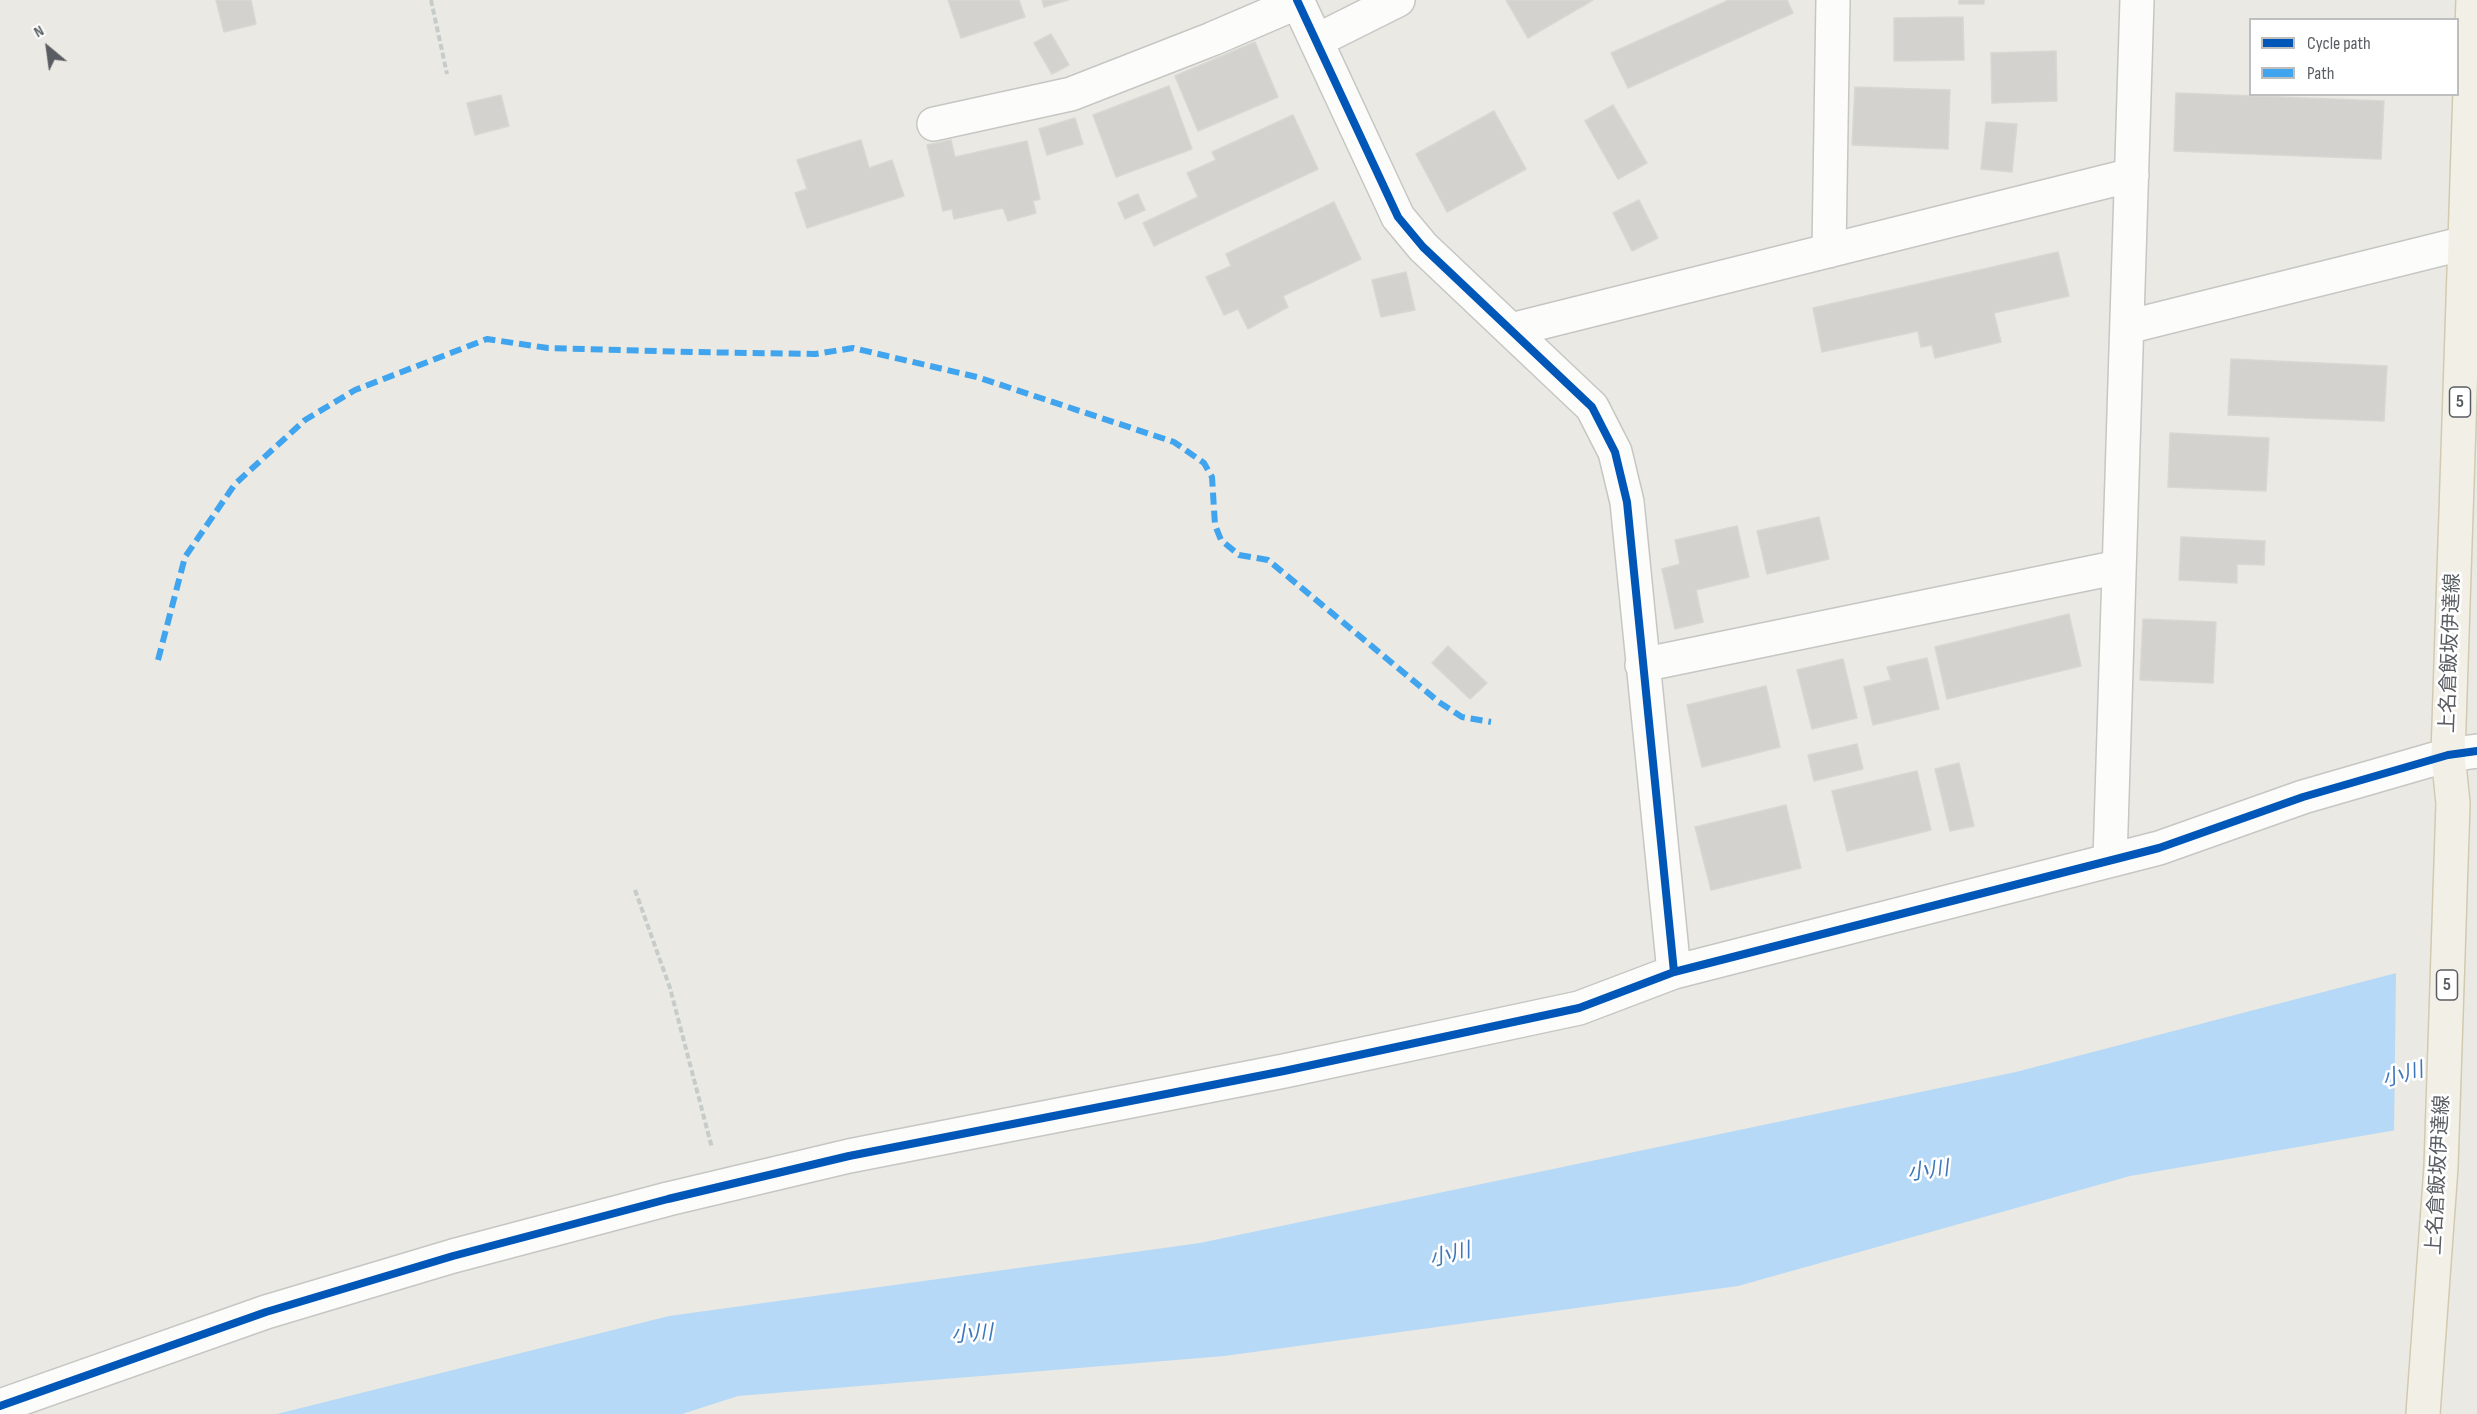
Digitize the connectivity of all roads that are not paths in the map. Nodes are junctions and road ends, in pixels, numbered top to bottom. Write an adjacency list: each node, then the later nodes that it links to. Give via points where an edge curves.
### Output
1 (1398, 0): 6 (street)
2 (1833, 0): 10 (street)
3 (2137, 0): 8 (street)
4 (2473, 0): 9 (main road, 上名倉飯坂伊達線 / 5)
5 (1298, 1): 6 (street); 7 (street, via 1071,94)
6 (1316, 41): 12 (street, via 1398,217 1423,247)
7 (934, 124)
8 (2132, 175): 10 (street); 11 (street)
9 (2471, 241): 11 (street); 15 (main road, 上名倉飯坂伊達線 / 5)
10 (1829, 250): 12 (street)
11 (2127, 327): 13 (street)
12 (1511, 330): 14 (street, via 1592,407 1614,452 1627,502)
13 (2119, 567): 14 (street); 16 (street)
14 (1642, 665): 17 (street)
15 (2462, 753): 16 (street, via 2303,797 2159,848); 19 (main road, 上名倉飯坂伊達線 / 5, via 2453,803 2441,1167)
16 (2109, 861): 17 (street)
17 (1674, 972): 18 (street, via 1580,1008 849,1156 453,1256 277,1309)
18 (0, 1406)
19 (2423, 1414)

